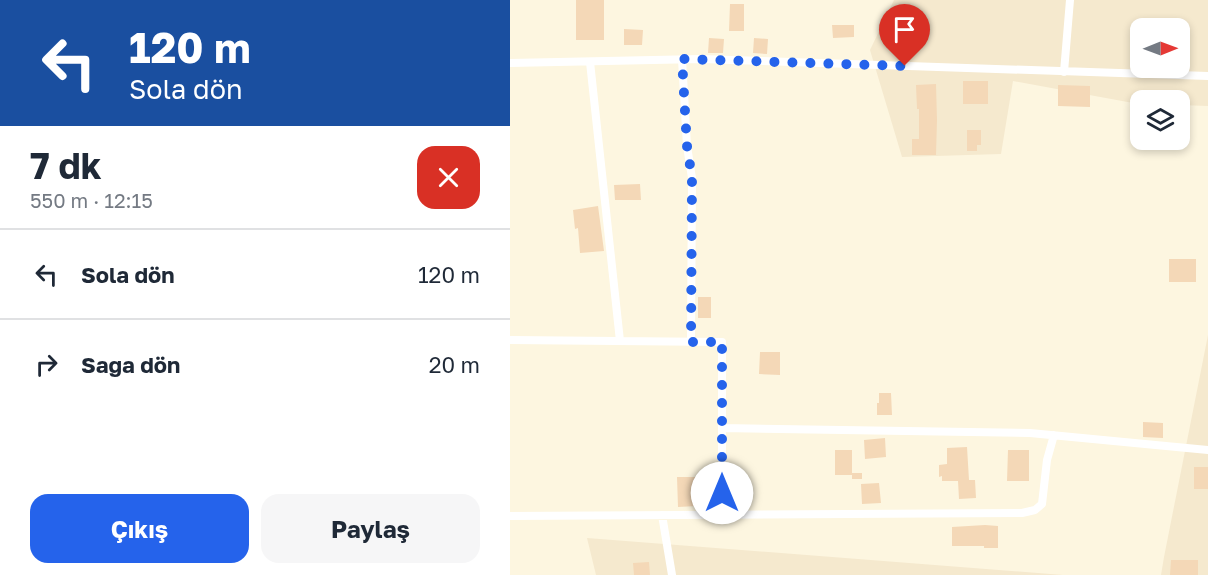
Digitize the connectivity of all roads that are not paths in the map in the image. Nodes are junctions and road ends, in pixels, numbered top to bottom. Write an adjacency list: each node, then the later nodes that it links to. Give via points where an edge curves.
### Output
1 (1070, 0): 5 (street)
2 (682, 59): 3 (street); 5 (street); 9 (street, via 692,178)
3 (590, 62): 4 (street); 8 (street)
4 (510, 63)
5 (1064, 72): 6 (street)
6 (1208, 76)
7 (510, 340): 8 (street)
8 (620, 341): 9 (street)
9 (691, 342): 10 (street, via 722,342)
10 (722, 428): 11 (street); 13 (street)
11 (1054, 435): 12 (street); 13 (street, via 1042,504 1035,510)
12 (1208, 450)
13 (722, 514): 14 (street)
14 (662, 515): 15 (street); 16 (street)
15 (510, 516)
16 (672, 575)

